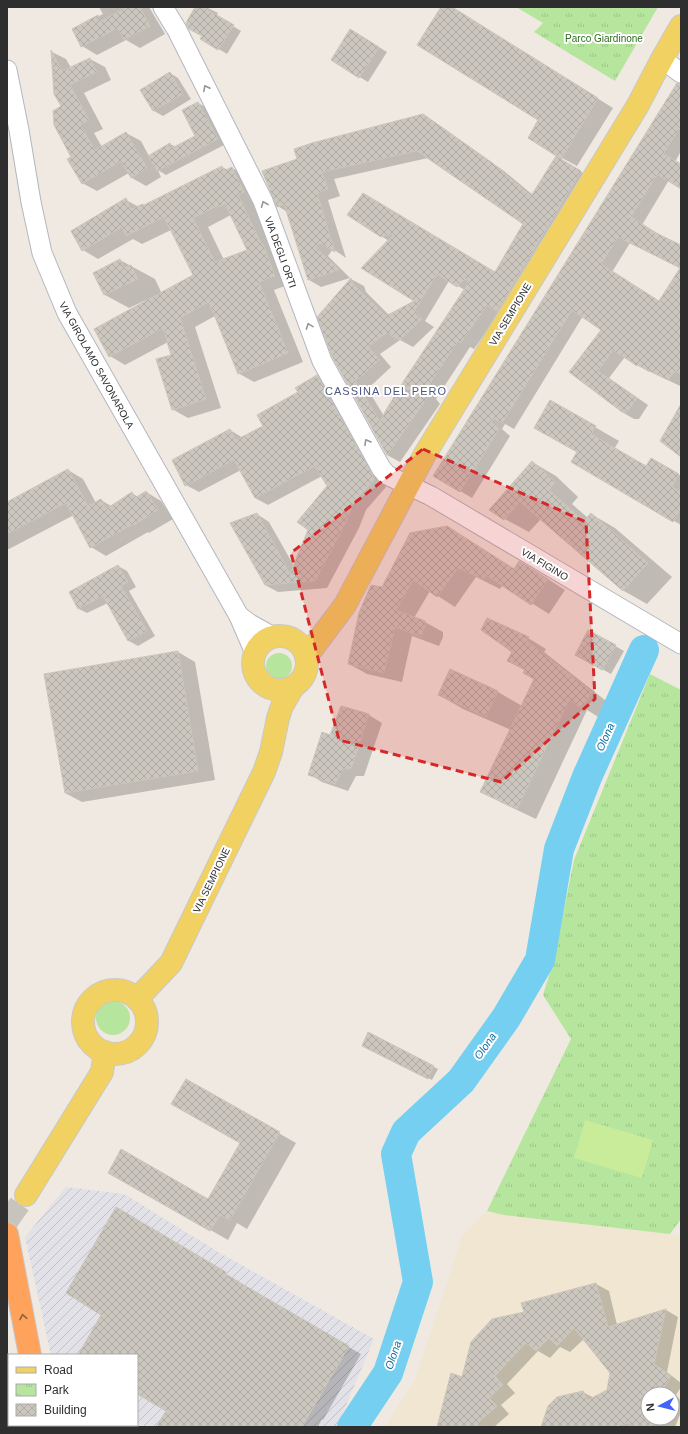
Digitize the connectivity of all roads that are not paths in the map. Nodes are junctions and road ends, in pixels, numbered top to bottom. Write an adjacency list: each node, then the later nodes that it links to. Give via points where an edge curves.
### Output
1 (164, 7): 6 (street, VIA DEGLI ORTI, one-way to 1, via 387,475 381,468 322,361 263,201)
2 (681, 26): 3 (main road, VIA SEMPIONE)
3 (662, 59): 5 (street); 6 (main road, VIA SEMPIONE, via 638,105)
4 (7, 70): 8 (street, VIA GIROLAMO SAVONAROLA, via 42,253 67,313)
5 (681, 73)
6 (408, 485): 7 (main road, VIA SEMPIONE); 10 (street, VIA FIGINO, via 431,496)
7 (345, 605): 9 (main road, VIA SEMPIONE, via 313,628); 12 (main road, VIA SEMPIONE)
8 (239, 616): 9 (street, VIA GIROLAMO SAVONAROLA, via 250,624); 11 (street, VIA GIROLAMO SAVONAROLA)
9 (281, 637): 11 (main road, via 265,640); 12 (main road, via 296,642)
10 (681, 644)
11 (255, 653): 13 (main road, via 253,669)
12 (306, 657): 14 (main road, via 304,674 300,682)
13 (261, 683): 14 (main road, via 276,690); 15 (main road, VIA SEMPIONE)
14 (293, 687): 15 (main road, VIA SEMPIONE, via 282,706)
15 (271, 752): 16 (main road, VIA SEMPIONE, via 264,772 170,963)
16 (137, 999): 17 (main road, via 146,1016 144,1034 135,1045 124,1052); 17 (main road, via 125,992 111,990 94,997 88,1005 84,1014 85,1032 90,1041)
17 (105, 1052): 18 (main road, via 102,1072)
18 (26, 1195)
19 (7, 1234): 20 (highway, one-way to 19)
20 (30, 1354)

